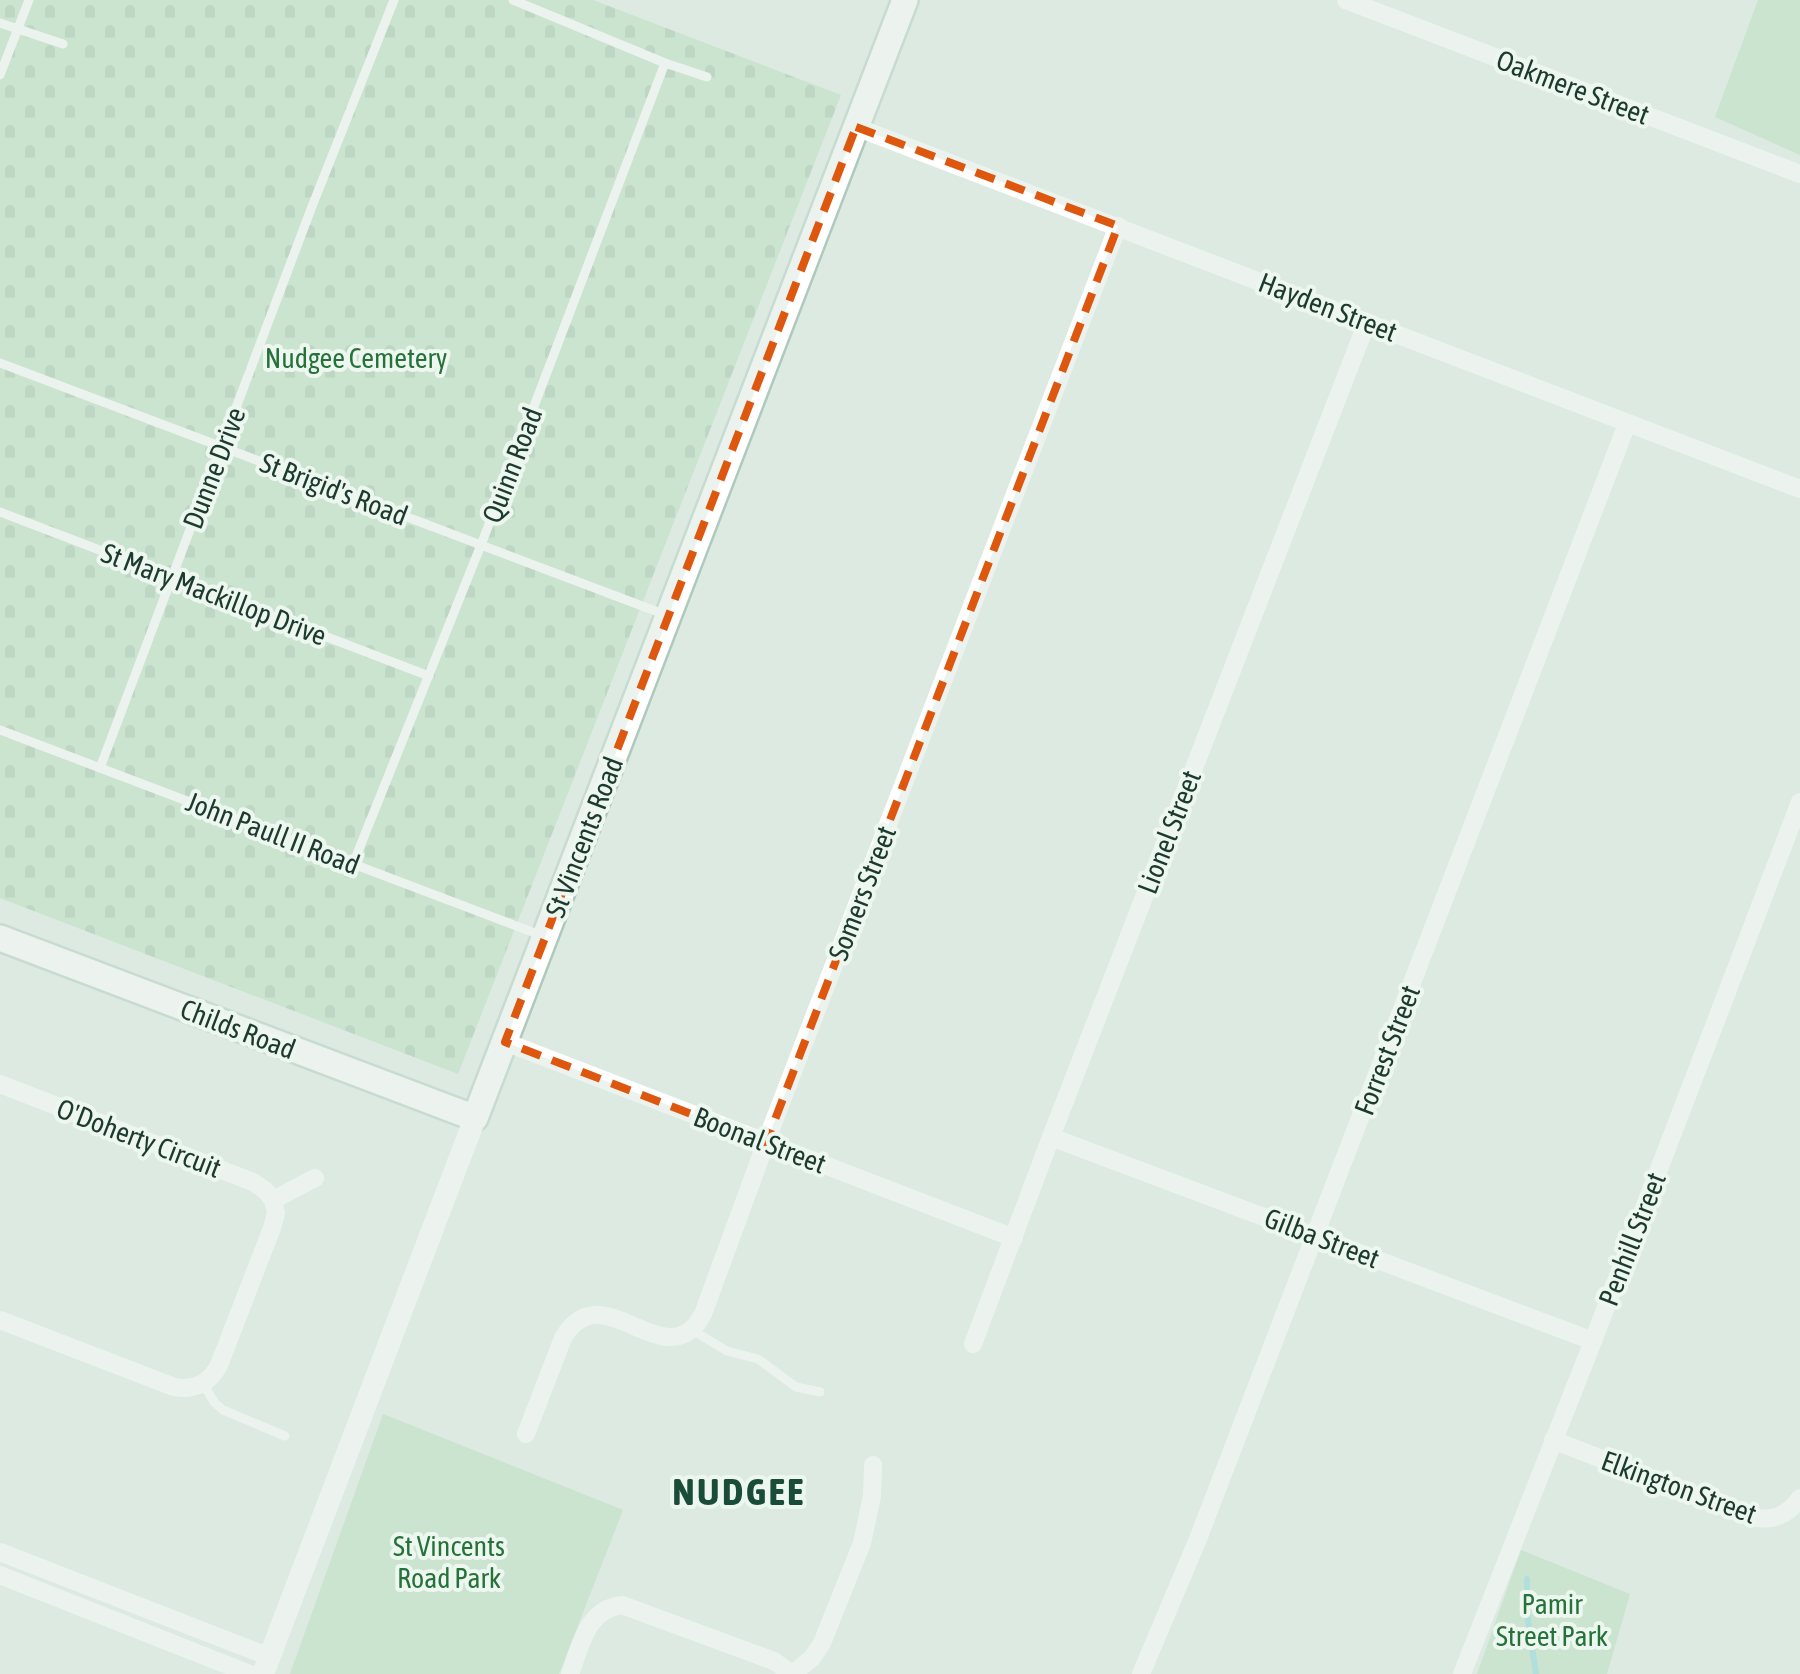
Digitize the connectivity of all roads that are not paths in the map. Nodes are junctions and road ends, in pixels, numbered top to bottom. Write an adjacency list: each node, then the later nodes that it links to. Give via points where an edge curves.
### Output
1 (29, 0): 7 (lane)
2 (394, 0): 18 (lane, Dunne Drive)
3 (513, 0): 9 (lane)
4 (904, 0): 12 (main road, St Vincents Road)
5 (1346, 0): 13 (street, Oakmere Street)
6 (0, 23): 7 (lane)
7 (18, 29): 8 (lane); 10 (lane)
8 (63, 44)
9 (665, 63): 11 (lane); 21 (lane, Quinn Road)
10 (0, 75)
11 (707, 77)
12 (856, 127): 14 (street, Hayden Street); 23 (main road, St Vincents Road)
13 (1800, 174)
14 (1118, 226): 15 (street, Hayden Street); 35 (street, Somers Street)
15 (1366, 322): 17 (street, Hayden Street); 34 (street, Lionel Street)
16 (0, 362): 18 (lane, St Brigid's Road)
17 (1627, 424): 19 (street, Hayden Street); 38 (street, Forrest Street)
18 (222, 447): 21 (lane, St Brigid's Road); 22 (lane, Dunne Drive)
19 (1800, 489)
20 (0, 512): 22 (lane, St Mary Mackillop Drive)
21 (481, 545): 23 (lane, St Brigid's Road); 24 (lane, Quinn Road)
22 (172, 578): 24 (lane, St Mary Mackillop Drive); 26 (lane, Dunne Drive)
23 (668, 616): 29 (main road, St Vincents Road)
24 (429, 676): 28 (lane, Quinn Road)
25 (0, 730): 26 (lane, John Paull II Road)
26 (100, 768): 28 (lane, John Paull II Road)
27 (1800, 802): 42 (street, Penhill Street)
28 (354, 864): 29 (lane, John Paull II Road)
29 (546, 937): 31 (main road, St Vincents Road)
30 (0, 938): 33 (main road, Childs Road)
31 (505, 1042): 33 (main road, St Vincents Road); 35 (street, Boonal Street)
32 (0, 1084): 37 (street, O'Doherty Circuit, via 253,1182)
33 (476, 1118): 53 (street, St Vincents Road)
34 (1051, 1137): 38 (street, Gilba Street); 39 (street, Lionel Street)
35 (766, 1143): 39 (street, Boonal Street); 41 (street, Somers Street)
36 (315, 1178): 37 (street)
37 (273, 1200): 44 (street, via 266,1245 219,1365)
38 (1315, 1236): 42 (street, Gilba Street); 57 (street, Forrest Street)
39 (1014, 1238): 43 (street, Lionel Street)
40 (0, 1320): 44 (street, via 174,1387)
41 (692, 1330): 45 (lane, via 758,1360 796,1387); 46 (street, via 666,1337 611,1317 582,1318 563,1338)
42 (1593, 1341): 48 (street, Penhill Street)
43 (974, 1344)
44 (203, 1384): 47 (lane, via 223,1410)
45 (820, 1392)
46 (526, 1434)
47 (285, 1436)
48 (1552, 1440): 50 (street, Elkington Street, via 1762,1520 1785,1514); 58 (street, Penhill Street)
49 (873, 1465): 56 (street, via 862,1543 822,1642)
50 (1800, 1498)
51 (0, 1552): 53 (street)
52 (0, 1575): 54 (street)
53 (266, 1666)
54 (250, 1674)
55 (570, 1674): 56 (street, via 592,1619 622,1604)
56 (793, 1674)
57 (1141, 1674)
58 (1462, 1674)

